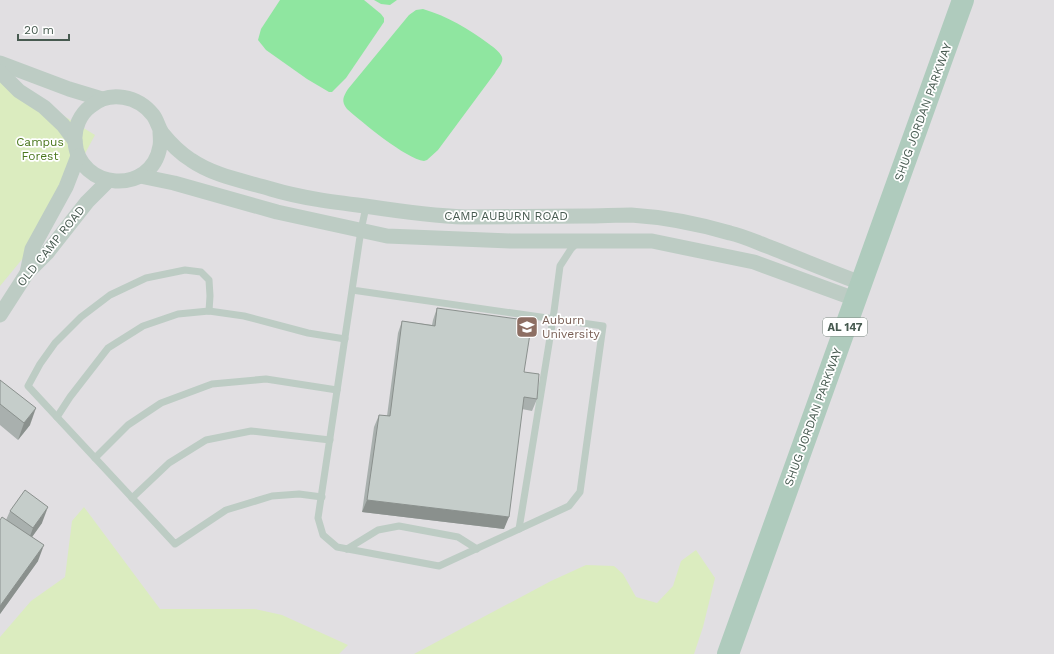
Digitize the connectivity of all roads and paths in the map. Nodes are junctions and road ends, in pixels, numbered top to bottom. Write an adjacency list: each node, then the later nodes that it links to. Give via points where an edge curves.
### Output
1 (963, 0): 14 (main road, SHUG JORDAN PARKWAY / AL 147)
2 (0, 63): 4 (street)
3 (0, 72): 6 (street, via 19,91 44,107 63,125)
4 (102, 99): 5 (street, via 117,96 131,99 144,106 154,117); 6 (street, via 90,106 81,116 76,128)
5 (160, 131): 7 (street, via 157,157 150,168); 9 (street, CAMP AUBURN ROAD, via 191,161 211,171 282,192)
6 (76, 148): 8 (street, via 85,167); 12 (street, OLD CAMP ROAD, via 66,187 32,249)
7 (140, 176): 8 (street, via 119,182); 10 (street, CAMP AUBURN ROAD, via 277,212)
8 (108, 181): 12 (street, OLD CAMP ROAD, via 87,202 47,253)
9 (366, 206): 10 (lane); 14 (street, CAMP AUBURN ROAD, via 424,215 631,215 678,222 732,233)
10 (361, 230): 11 (street, CAMP AUBURN ROAD, via 387,236); 13 (lane)
11 (579, 241): 14 (street, CAMP AUBURN ROAD, via 652,241 754,262); 17 (lane, via 560,266)
12 (27, 272): 16 (street, OLD CAMP ROAD)
13 (352, 290): 17 (lane); 18 (lane)
14 (858, 291): 28 (main road, SHUG JORDAN PARKWAY / AL 147)
15 (209, 311): 18 (lane, via 244,316 308,333); 20 (lane, via 178,314 143,326 108,348); 20 (lane, via 209,280 201,272 185,270 146,278 110,295 81,317 55,343 28,386)
16 (0, 316)
17 (553, 319): 25 (lane); 25 (lane, via 603,326 580,492 569,506)
18 (345, 339): 19 (lane)
19 (337, 390): 21 (lane); 22 (lane, via 266,379 212,384 161,403 128,425)
20 (57, 417): 22 (lane)
21 (330, 440): 23 (lane); 24 (lane, via 251,431 206,440 169,463)
22 (95, 458): 24 (lane)
23 (322, 497): 24 (lane, via 299,494 272,496 226,510 175,544); 26 (lane, via 318,518 323,535 337,547)
24 (132, 498)
25 (519, 529): 27 (lane)
26 (347, 549): 27 (lane, via 439,566); 27 (lane, via 378,530 399,526 458,537)
27 (476, 549)
28 (728, 654)

